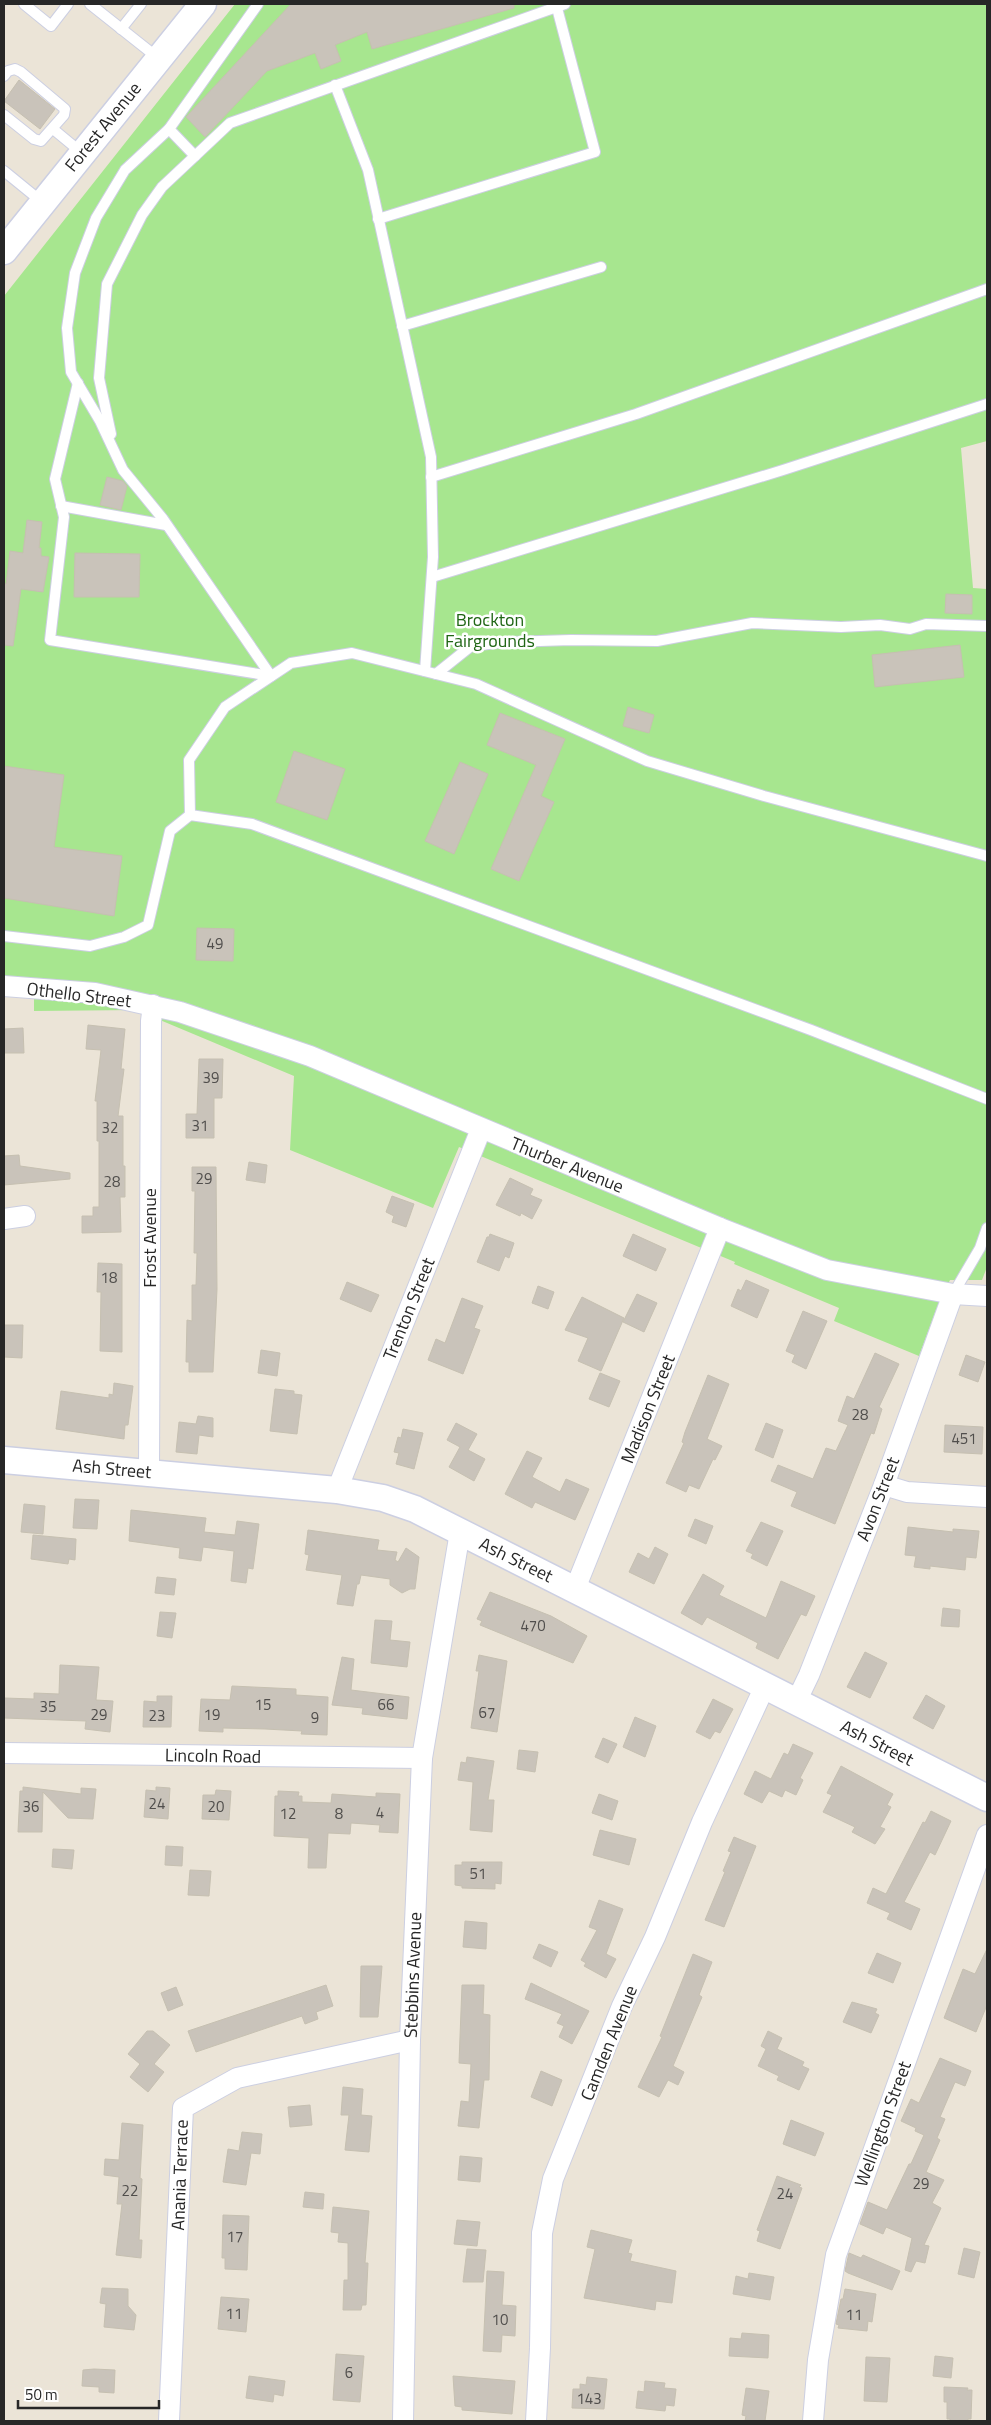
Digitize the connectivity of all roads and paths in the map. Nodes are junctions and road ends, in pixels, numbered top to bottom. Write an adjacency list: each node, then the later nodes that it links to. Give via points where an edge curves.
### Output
1 (24, 4): 2 (lane, via 51,26)
2 (68, 4)
3 (90, 4): 8 (lane)
4 (141, 4): 8 (lane)
5 (203, 4): 9 (street, Forest Avenue)
6 (258, 4): 14 (lane)
7 (561, 6): 11 (lane); 19 (lane, via 595,152)
8 (122, 29): 9 (lane)
9 (158, 59): 15 (street, Forest Avenue)
10 (4, 76): 13 (lane, via 15,69 62,105 64,115)
11 (335, 85): 16 (lane, via 230,123); 19 (lane, via 368,170)
12 (4, 115): 13 (lane, via 41,141)
13 (53, 129): 15 (lane)
14 (169, 129): 16 (lane); 24 (lane, via 125,170 96,218 75,273 66,328 71,372)
15 (82, 152): 18 (street, Forest Avenue)
16 (195, 156): 26 (lane, via 162,187 142,215 107,284 98,378)
17 (4, 171): 18 (lane)
18 (42, 202): 20 (street, Forest Avenue)
19 (378, 219): 23 (lane)
20 (4, 250)
21 (601, 267): 23 (lane)
22 (987, 289): 27 (lane, via 636,414)
23 (402, 326): 27 (lane, via 431,457)
24 (78, 383): 26 (lane); 28 (lane, via 55,479)
25 (987, 404): 30 (lane)
26 (116, 454): 29 (lane, via 123,470)
27 (431, 477): 30 (lane)
28 (61, 506): 29 (lane); 33 (lane, via 64,517 50,640)
29 (166, 525): 33 (lane)
30 (432, 578): 32 (lane)
31 (987, 626): 32 (lane, via 926,624 910,629 880,625 841,627 752,623 657,641 497,643 471,646)
32 (430, 673): 33 (lane, via 352,653 290,663); 35 (lane, via 476,684 647,761)
33 (271, 676): 34 (lane, via 225,708 189,760)
34 (190, 815): 36 (lane, via 170,831 148,926 124,937 90,946); 39 (lane, via 252,824 802,1027)
35 (987, 856)
36 (4, 936)
37 (4, 986): 38 (street, Othello Street, via 95,993)
38 (153, 1005): 40 (street, Thurber Avenue, via 310,1056); 48 (street, Frost Avenue)
39 (987, 1099)
40 (480, 1129): 43 (street, Thurber Avenue); 50 (street, Trenton Street)
41 (25, 1216): 42 (street)
42 (4, 1219)
43 (720, 1228): 45 (street, Thurber Avenue, via 827,1270); 53 (street, Madison Street)
44 (987, 1228): 45 (lane, via 980,1248)
45 (953, 1294): 46 (street, Thurber Avenue); 49 (street, Avon Street)
46 (987, 1296)
47 (4, 1460): 48 (street, Ash Street)
48 (149, 1472): 50 (street, Ash Street)
49 (884, 1485): 51 (street, via 907,1492); 55 (street, Avon Street)
50 (337, 1490): 52 (street, Ash Street, via 383,1498 415,1509)
51 (987, 1497)
52 (460, 1532): 53 (street, Ash Street); 57 (street, Stebbins Avenue)
53 (575, 1588): 54 (street, Ash Street)
54 (764, 1686): 55 (street, Ash Street); 63 (street, Camden Avenue, via 622,2006 552,2180 542,2233)
55 (796, 1702): 58 (street, Ash Street)
56 (4, 1754): 57 (street, Lincoln Road)
57 (422, 1758): 60 (street, Stebbins Avenue)
58 (987, 1798)
59 (987, 1835): 64 (street, Wellington Street, via 836,2256 818,2360)
60 (410, 2040): 61 (street, Anania Terrace, via 237,2078 183,2108); 62 (street, Stebbins Avenue)
61 (170, 2421)
62 (403, 2421)
63 (536, 2421)
64 (813, 2421)

